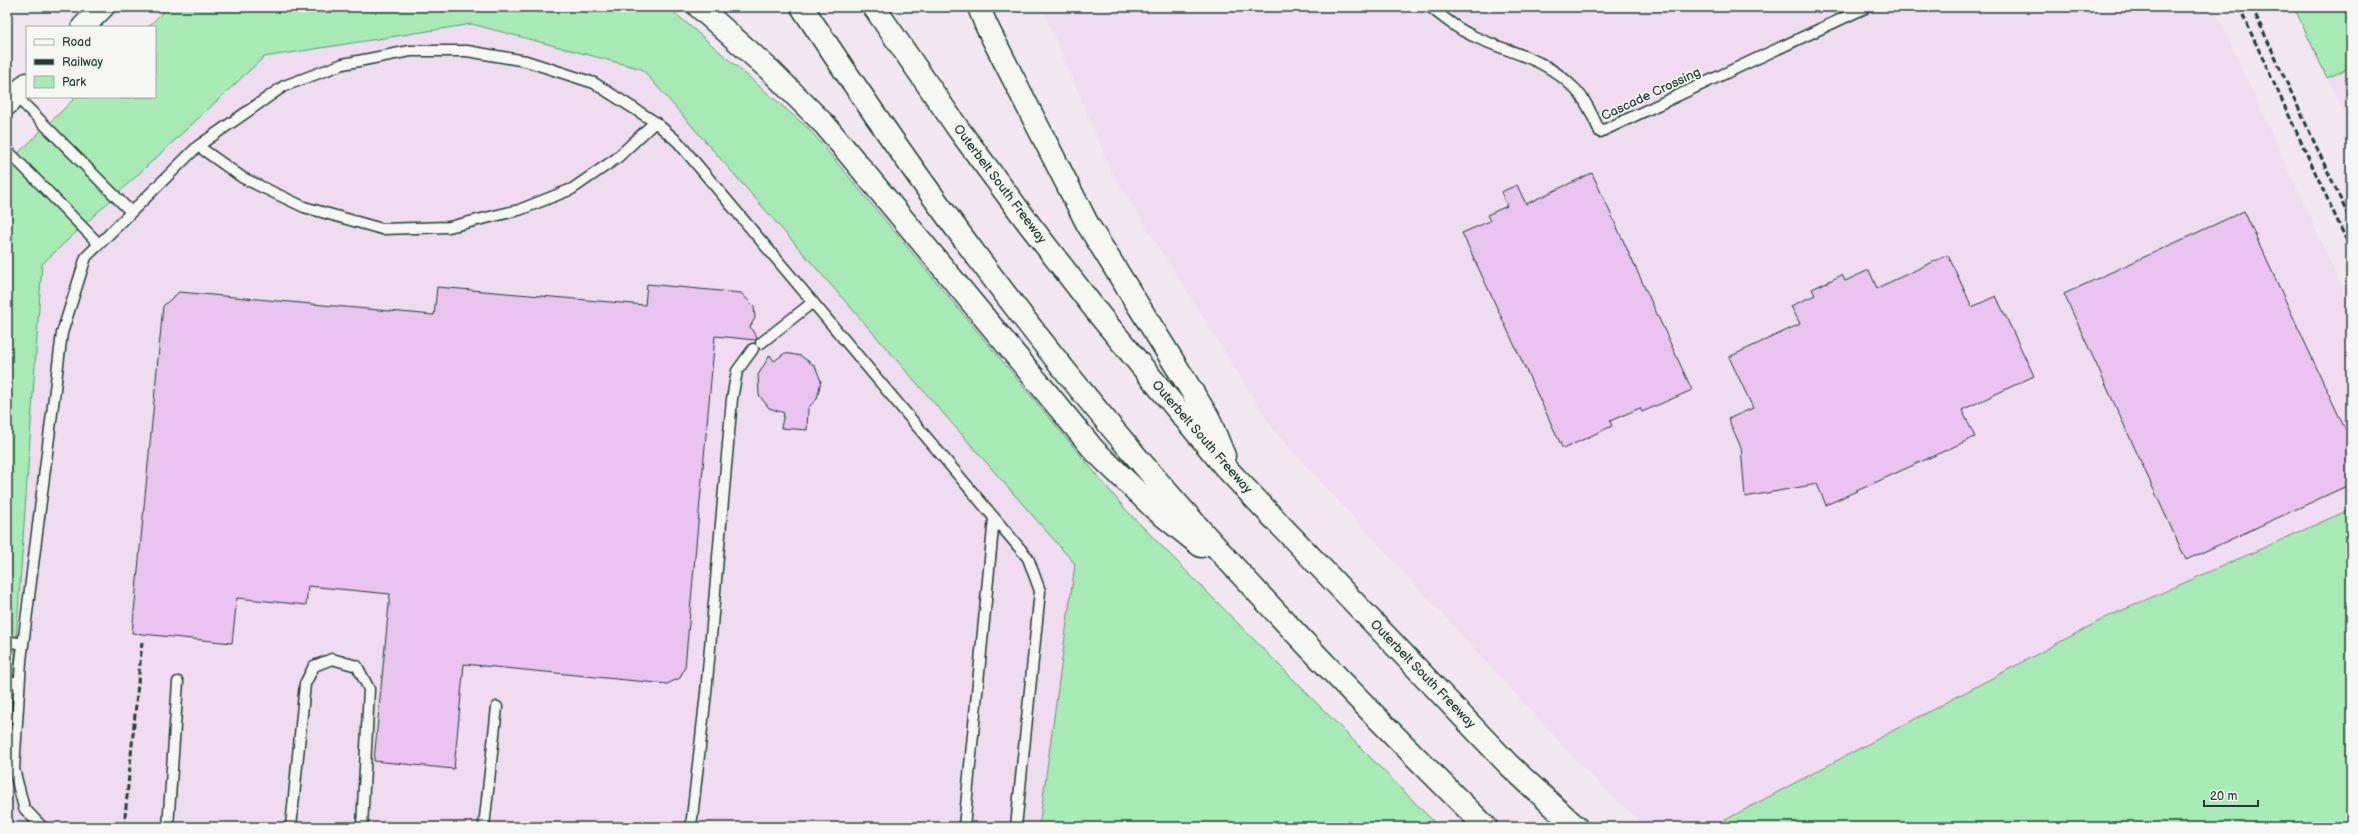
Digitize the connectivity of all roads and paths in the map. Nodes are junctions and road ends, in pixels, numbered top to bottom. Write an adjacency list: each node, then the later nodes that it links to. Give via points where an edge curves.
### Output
1 (103, 7): 8 (main road)
2 (699, 7): 18 (main road, via 772,72 825,125 1094,450 1154,509)
3 (802, 7): 18 (main road, via 924,186 1009,297 1151,474)
4 (874, 7): 16 (main road, Outerbelt South Freeway, via 959,130 1029,224 1101,317)
5 (979, 7): 16 (main road, via 1088,225 1208,417 1224,452)
6 (1430, 7): 7 (lane, Cascade Crossing, via 1446,20 1474,36 1534,58 1555,71 1574,88 1587,106 1600,132)
7 (1867, 7)
8 (84, 26)
9 (17, 95): 13 (lane)
10 (655, 122): 11 (lane, via 594,83 526,61 467,51 410,50 343,64 284,86); 11 (lane, via 617,158 572,189 519,210 449,227 382,229 304,207 243,178); 15 (lane, via 678,142)
11 (198, 146): 13 (lane)
12 (7, 150): 14 (lane)
13 (131, 212): 14 (lane)
14 (99, 244): 20 (lane, via 86,257 62,333)
15 (813, 302): 17 (lane); 30 (lane, via 757,346 737,370 732,399 706,693)
16 (1225, 467): 34 (main road, Outerbelt South Freeway, via 1510,765)
17 (994, 518): 31 (lane); 32 (lane, via 1028,558 1040,591)
18 (1244, 579): 33 (main road, via 1387,729)
19 (7, 641): 20 (lane)
20 (23, 644): 23 (lane)
21 (7, 681): 23 (lane)
22 (178, 682): 26 (lane)
23 (19, 683): 25 (lane, via 14,770 24,808)
24 (498, 707): 29 (lane)
25 (42, 827)
26 (168, 827)
27 (291, 827): 28 (lane, via 305,684 314,666 332,659 357,666 369,689)
28 (362, 827)
29 (484, 827)
30 (691, 827)
31 (964, 827)
32 (1016, 827)
33 (1486, 827)
34 (1576, 827)

